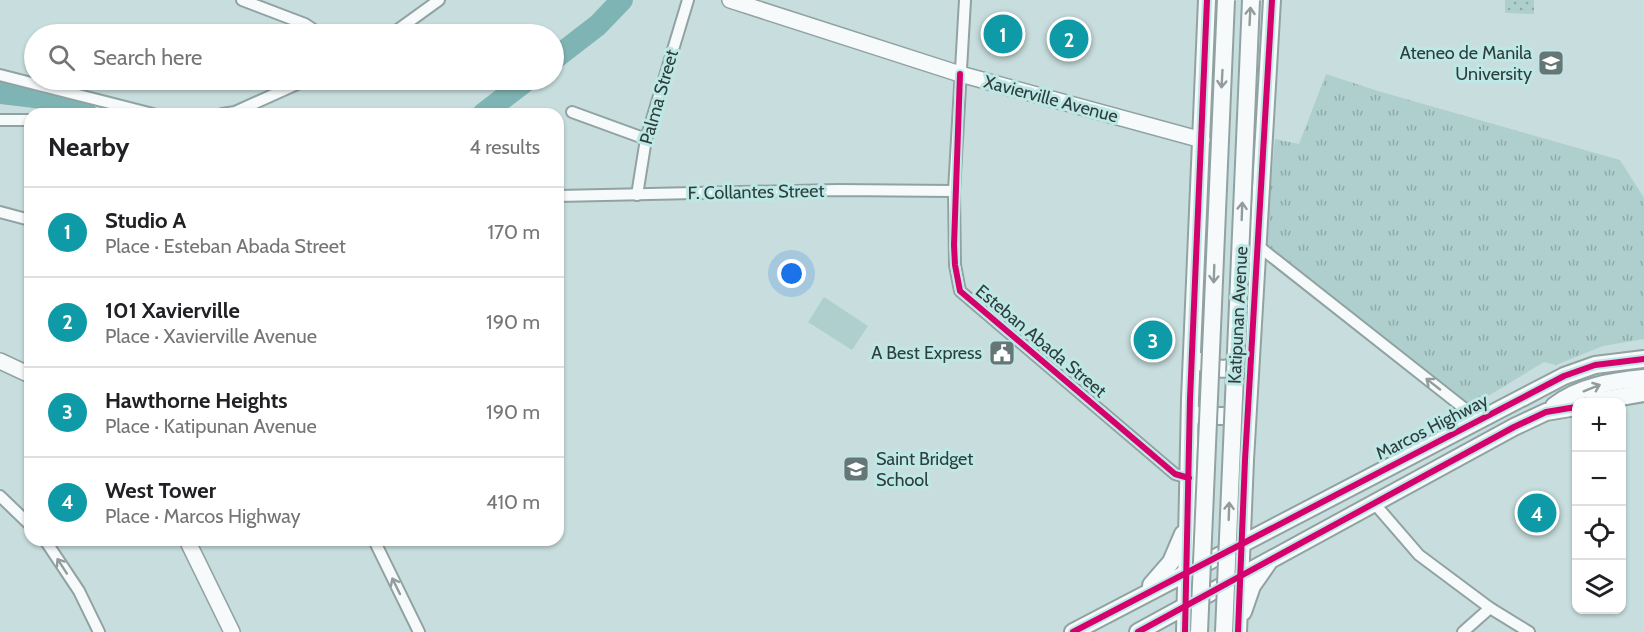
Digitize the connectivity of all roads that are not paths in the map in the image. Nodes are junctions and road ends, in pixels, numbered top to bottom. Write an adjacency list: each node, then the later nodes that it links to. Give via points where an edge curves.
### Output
1 (243, 0): 10 (street)
2 (439, 0): 11 (street)
3 (688, 0): 22 (street, Palma Street)
4 (729, 0): 12 (main road, Xavierville Avenue)
5 (965, 0): 12 (street, Esteban Abada Street)
6 (1208, 0): 23 (main road)
7 (1226, 0): 65 (main road, Katipunan Avenue, one-way to 65, bridge)
8 (1251, 0): 58 (main road, Katipunan Avenue, one-way to 8, bridge)
9 (1272, 0): 29 (main road, Katipunan Avenue)
10 (302, 24)
11 (406, 24)
12 (960, 74): 23 (main road, Xavierville Avenue); 24 (street, Esteban Abada Street)
13 (0, 75): 14 (street)
14 (24, 81)
15 (59, 90): 17 (street)
16 (284, 90): 18 (street)
17 (129, 108)
18 (244, 108)
19 (572, 112): 22 (street)
20 (0, 120): 21 (street)
21 (24, 120)
22 (646, 139): 25 (street, Palma Street)
23 (1202, 140): 30 (main road)
24 (954, 191): 25 (street, F. Collantes Street); 43 (street, Esteban Abada Street, via 955,265 960,291 1175,474)
25 (637, 195): 26 (street, F. Collantes Street)
26 (564, 196)
27 (0, 213): 28 (street)
28 (24, 219)
29 (1257, 245): 31 (main road, Katipunan Avenue); 42 (street, one-way to 29)
30 (1193, 347): 31 (main road, via 1199,360 1215,369 1244,360); 40 (main road)
31 (1252, 348): 41 (main road, Katipunan Avenue)
32 (1644, 359): 42 (main road, Marcos Highway, via 1595,365 1564,376)
33 (0, 361): 34 (main road)
34 (24, 372)
35 (1644, 378): 39 (main road, one-way to 35, via 1561,401 1607,382)
36 (1644, 393): 37 (main road)
37 (1615, 398)
38 (1572, 408): 39 (main road, Marcos Highway)
39 (1546, 412): 45 (main road, Marcos Highway)
40 (1190, 415): 41 (main road); 43 (main road)
41 (1248, 417): 48 (main road, Katipunan Avenue)
42 (1479, 420): 48 (main road, Marcos Highway)
43 (1189, 478): 47 (main road)
44 (0, 496): 46 (street)
45 (1374, 503): 52 (main road, Marcos Highway); 57 (street, via 1419,555)
46 (24, 519)
47 (1188, 519): 53 (main road); 55 (main road, via 1165,572)
48 (1242, 543): 53 (main road, Marcos Highway); 54 (main road, Katipunan Avenue)
49 (49, 546): 59 (street, one-way to 49, via 79,591)
50 (190, 546): 60 (main road)
51 (377, 546): 61 (street, one-way to 51)
52 (1270, 560): 54 (main road, Marcos Highway); 58 (main road, via 1252,586)
53 (1186, 572): 55 (main road, Marcos Highway); 56 (main road)
54 (1240, 578): 56 (main road, Marcos Highway); 58 (main road, Katipunan Avenue)
55 (1135, 599): 62 (main road)
56 (1185, 606): 63 (main road, Marcos Highway); 64 (main road)
57 (1491, 608): 66 (street); 67 (street)
58 (1233, 629)
59 (99, 632)
60 (232, 632)
61 (419, 632)
62 (1073, 632)
63 (1138, 632)
64 (1185, 632)
65 (1199, 632)
66 (1463, 632)
67 (1529, 632)

